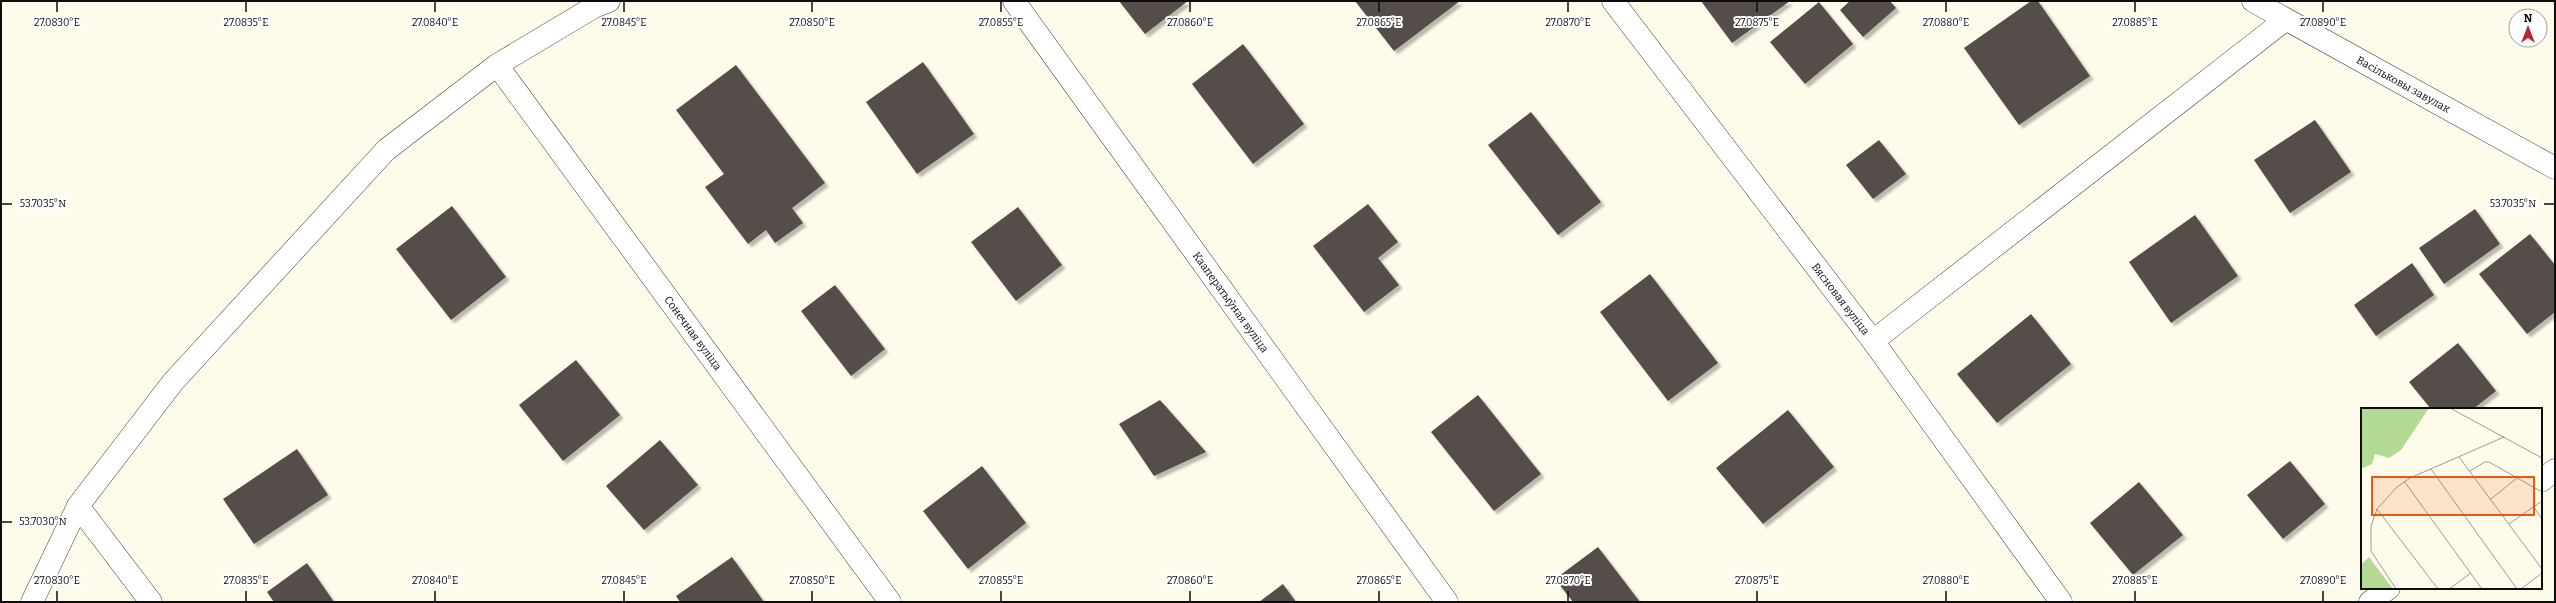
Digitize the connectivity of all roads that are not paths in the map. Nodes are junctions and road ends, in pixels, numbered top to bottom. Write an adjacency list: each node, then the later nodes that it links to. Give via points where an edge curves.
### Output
1 (609, 1): 6 (street, via 594,7)
2 (1014, 1): 14 (street, Кааператыўная вуліца)
3 (1613, 1): 8 (street, Вясновая вуліца)
4 (2252, 1): 5 (street, Васільковы завулак)
5 (2285, 20): 7 (street, Васільковы завулак); 8 (street)
6 (497, 65): 9 (street, via 386,150 173,382); 13 (street, Сонечная вуліца)
7 (2555, 168)
8 (1873, 341): 15 (street, Вясновая вуліца)
9 (78, 506): 11 (street); 12 (street)
10 (2389, 589): 16 (street)
11 (32, 602)
12 (151, 602)
13 (890, 602)
14 (1447, 602)
15 (2061, 602)
16 (2370, 602)

